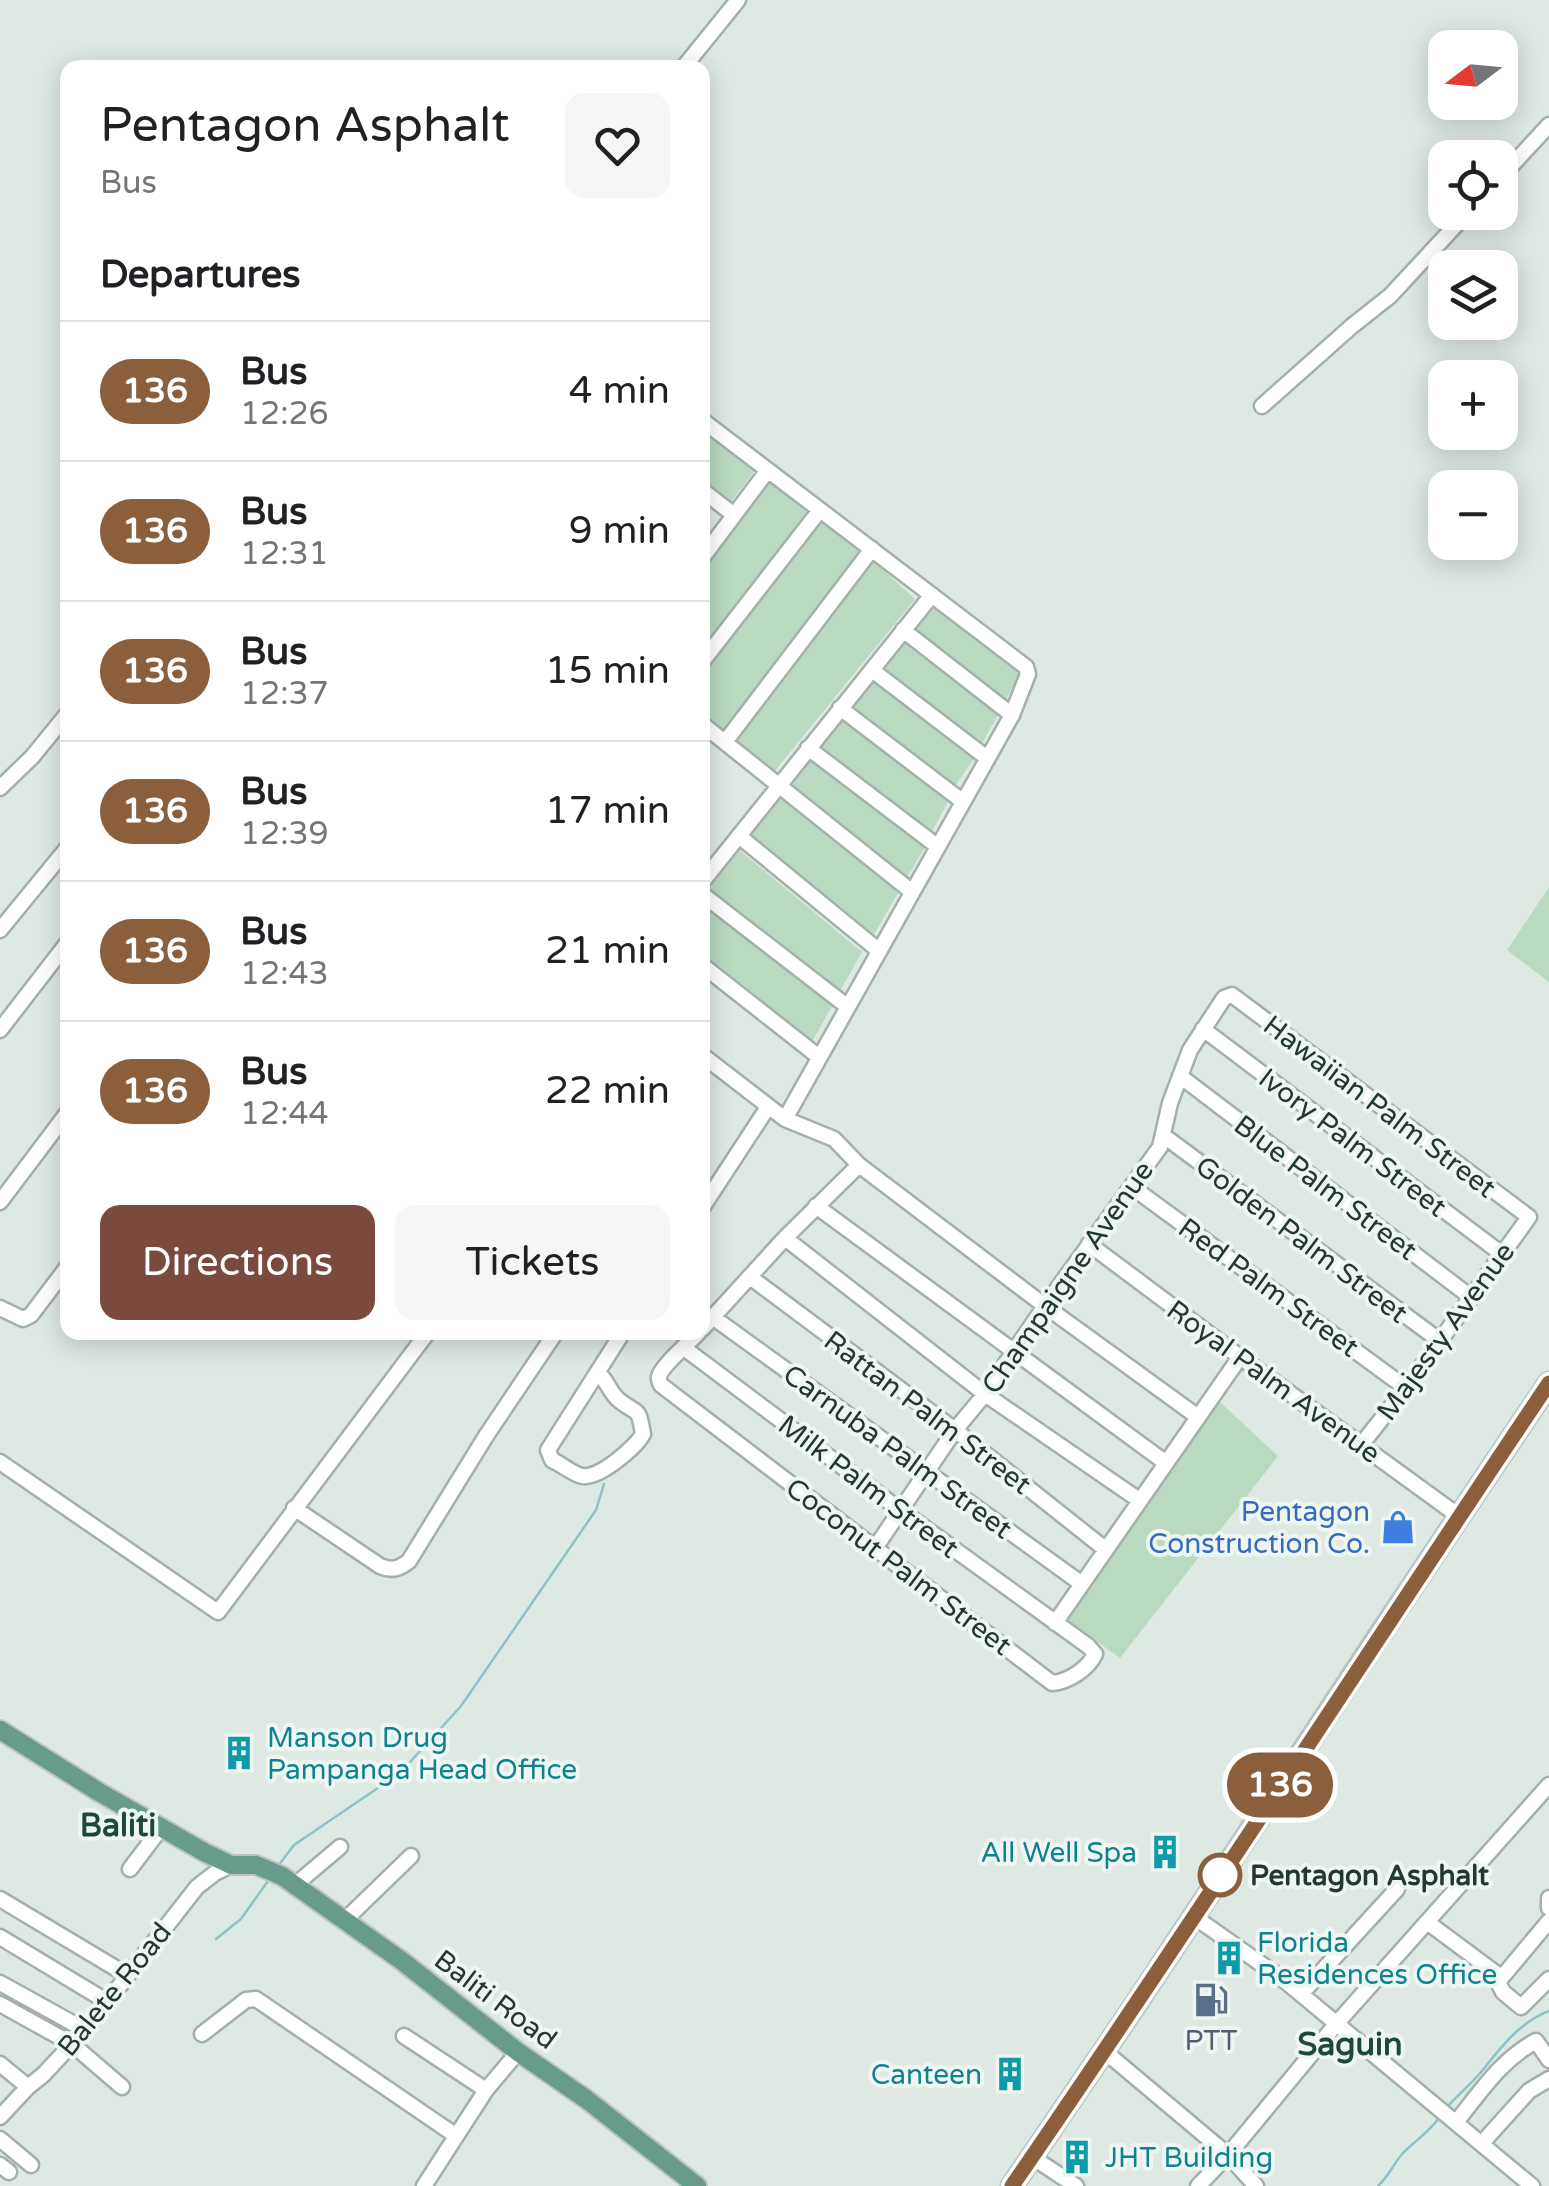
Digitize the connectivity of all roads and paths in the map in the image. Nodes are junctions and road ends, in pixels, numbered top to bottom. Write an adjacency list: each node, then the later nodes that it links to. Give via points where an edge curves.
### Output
1 (738, 0): 2 (street)
2 (689, 60)
3 (1549, 125): 4 (street)
4 (1518, 159)
5 (1451, 230): 6 (street, via 1390,296)
6 (1262, 406)
7 (710, 426): 8 (street)
8 (768, 470): 10 (street); 11 (street)
9 (710, 496): 11 (street)
10 (820, 510): 13 (street); 16 (street)
11 (734, 515): 12 (street)
12 (710, 547)
13 (872, 549): 14 (street); 22 (street)
14 (932, 595): 15 (street); 19 (street, via 1026,668 1028,679)
15 (903, 630): 17 (street); 19 (street)
16 (710, 652)
17 (872, 670): 18 (street); 24 (street)
18 (840, 708): 23 (street); 27 (street)
19 (1012, 715): 24 (street)
20 (60, 722): 26 (street)
21 (710, 730): 22 (street)
22 (725, 742): 25 (street)
23 (808, 748): 25 (street); 29 (street)
24 (988, 758): 27 (street)
25 (779, 785): 28 (street); 32 (street)
26 (0, 788)
27 (962, 800): 29 (street)
28 (739, 836): 31 (street); 35 (street)
29 (938, 846): 32 (street)
30 (60, 857): 34 (street)
31 (710, 872)
32 (911, 890): 35 (street)
33 (710, 900): 39 (street)
34 (0, 930)
35 (878, 950): 39 (street)
36 (60, 952): 40 (street)
37 (710, 971): 42 (street)
38 (1232, 995): 41 (street, Champaigne Avenue); 54 (street, Hawaiian Palm Street)
39 (848, 1007): 42 (street)
40 (0, 1030)
41 (1203, 1030): 44 (street, Champaigne Avenue); 57 (street, Ivory Palm Street)
42 (819, 1057): 46 (street)
43 (710, 1061): 45 (street)
44 (1180, 1076): 48 (street, Champaigne Avenue); 60 (street, Blue Palm Street)
45 (768, 1107): 46 (street); 51 (street)
46 (785, 1119): 49 (street, via 834,1139)
47 (60, 1123): 52 (street)
48 (1164, 1136): 50 (street, Champaigne Avenue); 69 (street, Golden Palm Street)
49 (859, 1164): 53 (street); 61 (street)
50 (1132, 1187): 56 (street, Champaigne Avenue); 75 (street, Red Palm Street)
51 (710, 1196)
52 (0, 1202)
53 (816, 1206): 55 (street); 71 (street)
54 (1528, 1217): 57 (street, Majesty Avenue)
55 (785, 1238): 59 (street); 76 (street)
56 (1089, 1244): 61 (street, Champaigne Avenue); 72 (street, Royal Palm Avenue)
57 (1502, 1254): 60 (street, Majesty Avenue)
58 (60, 1277): 62 (street, via 31,1315 23,1319)
59 (750, 1277): 63 (street); 78 (street, Rattan Palm Street)
60 (1472, 1298): 69 (street, Majesty Avenue)
61 (1045, 1306): 71 (street, Champaigne Avenue); 77 (street)
62 (0, 1308)
63 (710, 1321)
64 (710, 1329): 82 (street, Carnuba Palm Street)
65 (422, 1340): 84 (street)
66 (551, 1340): 84 (street, via 402,1567 380,1566)
67 (618, 1340): 73 (street)
68 (692, 1340): 70 (street)
69 (1440, 1341): 75 (street, Majesty Avenue)
70 (684, 1348): 85 (street, Milk Palm Street); 87 (street, Coconut Palm Street, via 659,1373 661,1385)
71 (1013, 1352): 76 (street, Champaigne Avenue); 81 (street)
72 (1240, 1357): 77 (street); 79 (street, Royal Palm Avenue)
73 (598, 1373): 73 (street, via 548,1450 552,1460 582,1476 612,1464 644,1434 634,1407 621,1402)
74 (1549, 1383): 86 (highway)
75 (1406, 1388): 79 (street, Majesty Avenue)
76 (986, 1394): 78 (street, Champaigne Avenue); 83 (street)
77 (1198, 1417): 81 (street)
78 (955, 1430): 82 (street, Champaigne Avenue); 88 (street, Rattan Palm Street)
79 (1361, 1445): 86 (street, Royal Palm Avenue)
80 (0, 1462): 84 (street, via 216,1612)
81 (1166, 1463): 83 (street)
82 (926, 1471): 85 (street, Champaigne Avenue); 89 (street, Carnuba Palm Street)
83 (1139, 1500): 88 (street)
84 (294, 1508)
85 (900, 1510): 87 (street, Champaigne Avenue); 90 (street, Milk Palm Street)
86 (1460, 1517): 103 (highway)
87 (875, 1548): 90 (street, Coconut Palm Street, via 1052,1683 1072,1677 1095,1654)
88 (1105, 1549): 89 (street)
89 (1082, 1584): 90 (street)
90 (1055, 1623)
91 (0, 1730): 93 (main road)
92 (1549, 1785): 106 (street)
93 (160, 1828): 96 (main road); 97 (street)
94 (340, 1846): 98 (street)
95 (412, 1856): 104 (street)
96 (232, 1865): 98 (main road); 108 (street, Balete Road, via 197,1887)
97 (130, 1869)
98 (274, 1873): 104 (main road, Baliti Road)
99 (1397, 1889): 112 (street)
100 (0, 1898): 108 (street)
101 (1549, 1898): 102 (street)
102 (1549, 1908)
103 (1194, 1916): 112 (street); 121 (highway)
104 (344, 1921): 122 (main road, Baliti Road)
105 (1549, 1921): 109 (street)
106 (1427, 1922): 109 (street); 115 (street)
107 (0, 1937): 113 (street)
108 (127, 1974): 113 (street, Balete Road)
109 (1501, 1977): 110 (street, via 1499,1987 1521,2007)
110 (1549, 1979)
111 (0, 1983): 116 (street)
112 (1301, 1994): 115 (street)
113 (106, 2002): 116 (street, Balete Road)
114 (0, 2004): 120 (street)
115 (1337, 2023): 129 (street); 134 (street)
116 (85, 2030): 120 (street, Balete Road)
117 (202, 2034): 131 (street, via 256,1999)
118 (404, 2036): 128 (street)
119 (1543, 2038): 123 (street); 129 (street, via 1517,2052)
120 (72, 2044): 126 (street, Balete Road); 127 (street)
121 (1103, 2050): 134 (street); 135 (highway)
122 (518, 2052): 128 (street); 138 (main road, Baliti Road)
123 (1549, 2060)
124 (0, 2064): 126 (street)
125 (1549, 2079): 133 (street, via 1528,2092)
126 (28, 2087): 130 (street, Balete Road)
127 (122, 2087)
128 (486, 2090): 131 (street)
129 (1450, 2116): 133 (street)
130 (0, 2117)
131 (454, 2135): 137 (street)
132 (0, 2140): 136 (street)
133 (1482, 2143): 143 (street)
134 (1228, 2155): 141 (street); 142 (street)
135 (1032, 2157): 139 (highway); 140 (street)
136 (30, 2165)
137 (424, 2186)
138 (697, 2186)
139 (1012, 2186)
140 (1076, 2186)
141 (1198, 2186)
142 (1256, 2186)
143 (1532, 2186)

